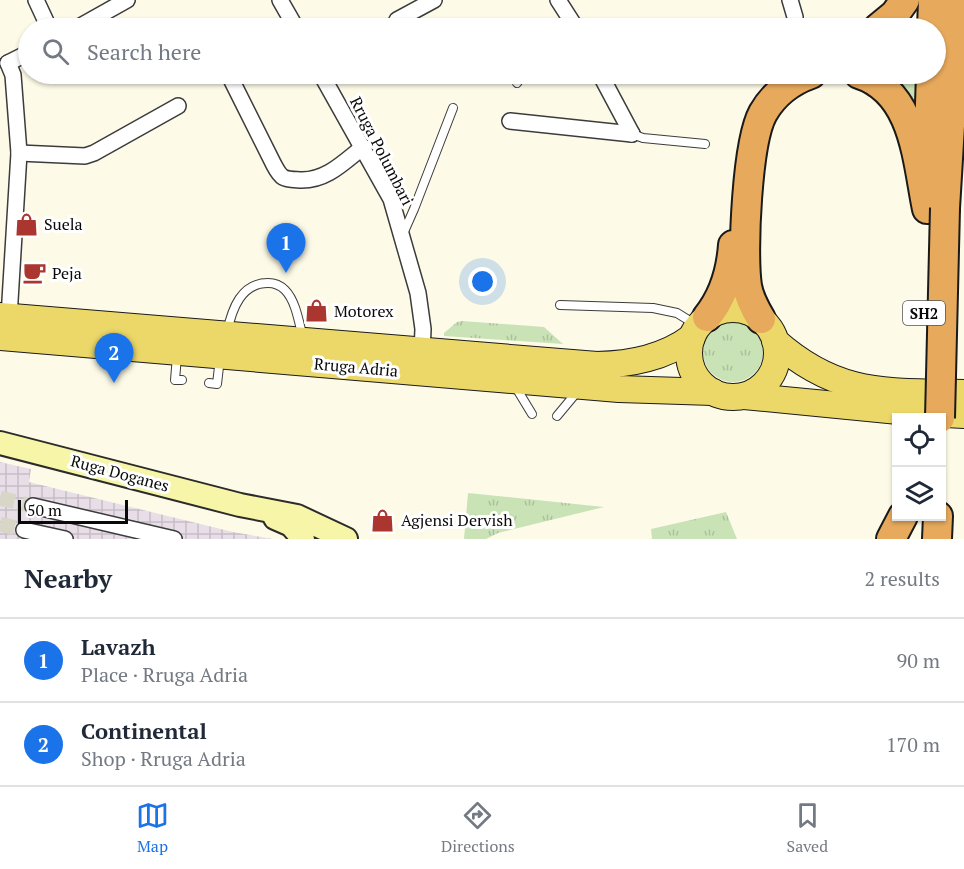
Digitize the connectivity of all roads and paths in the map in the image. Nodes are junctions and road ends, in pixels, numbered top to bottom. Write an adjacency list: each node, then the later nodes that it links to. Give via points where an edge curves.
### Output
1 (36, 0): 10 (street)
2 (127, 0): 11 (street)
3 (280, 0): 12 (street)
4 (435, 0): 13 (street)
5 (558, 0): 14 (street)
6 (790, 0): 15 (street)
7 (905, 0): 16 (highway)
8 (933, 0): 17 (highway)
9 (954, 0): 27 (highway, SH2)
10 (44, 18)
11 (95, 18)
12 (290, 18)
13 (401, 18)
14 (567, 18)
15 (795, 18)
16 (890, 18)
17 (932, 18)
18 (964, 50): 27 (highway)
19 (4, 62): 34 (street, via 13,75)
20 (233, 84): 33 (street, via 273,165 285,180 318,179)
21 (327, 84): 33 (street, Rruga Polumbari)
22 (605, 84): 31 (street)
23 (768, 84): 40 (highway, via 745,121 736,160 731,265 722,292)
24 (791, 84): 41 (highway, via 772,99 762,115 749,181 746,276 750,297)
25 (880, 84): 35 (highway, via 902,108)
26 (931, 84): 35 (highway, SH2)
27 (952, 93): 35 (highway, SH2)
28 (178, 106): 34 (street, via 85,156)
29 (453, 108): 36 (lane)
30 (510, 121): 31 (street)
31 (632, 134): 32 (lane)
32 (705, 144)
33 (363, 147): 36 (street, Rruga Polumbari, via 391,200)
34 (20, 153): 37 (street)
35 (936, 208): 53 (highway, SH2); 54 (highway, SH2, bridge)
36 (402, 236): 45 (street, Rruga Polumbari, via 418,293)
37 (5, 283): 39 (street)
38 (560, 305): 40 (lane, via 653,308 676,313)
39 (3, 323): 43 (main road, Rruga Adria); 44 (main road, Rruga Adria)
40 (699, 327): 41 (main road, via 718,312 731,309 744,311); 45 (main road, Rruga Adria, via 683,344 655,357 613,365); 50 (main road, via 689,350 692,369 702,385)
41 (768, 330): 51 (main road, via 819,372 856,387); 52 (main road, via 776,360 770,377 756,391)
42 (305, 342): 43 (main road, Rruga Adria); 43 (lane, via 285,290 274,283 261,283 243,293 231,316); 45 (main road, Rruga Adria)
43 (223, 346): 44 (main road, Rruga Adria); 47 (main road, Rruga Adria); 48 (lane, via 217,384)
44 (178, 352): 46 (lane, via 175,380)
45 (422, 352)
46 (182, 380)
47 (511, 380): 49 (main road, Rruga Adria); 55 (lane)
48 (208, 383)
49 (582, 386): 50 (main road, Rruga Adria); 57 (lane)
50 (713, 392): 52 (main road)
51 (964, 393)
52 (744, 396): 56 (main road)
53 (920, 413)
54 (940, 413)
55 (532, 414)
56 (964, 415)
57 (556, 416)
58 (0, 443): 59 (main road, Ruga Doganes)
59 (240, 505): 67 (main road, via 291,525); 68 (main road, via 297,516)
60 (33, 506): 66 (street)
61 (900, 521): 69 (highway)
62 (919, 521): 70 (highway)
63 (938, 521): 71 (highway)
64 (24, 530): 65 (street)
65 (65, 539)
66 (174, 539)
67 (303, 539)
68 (346, 539)
69 (891, 539)
70 (919, 539)
71 (938, 539)

